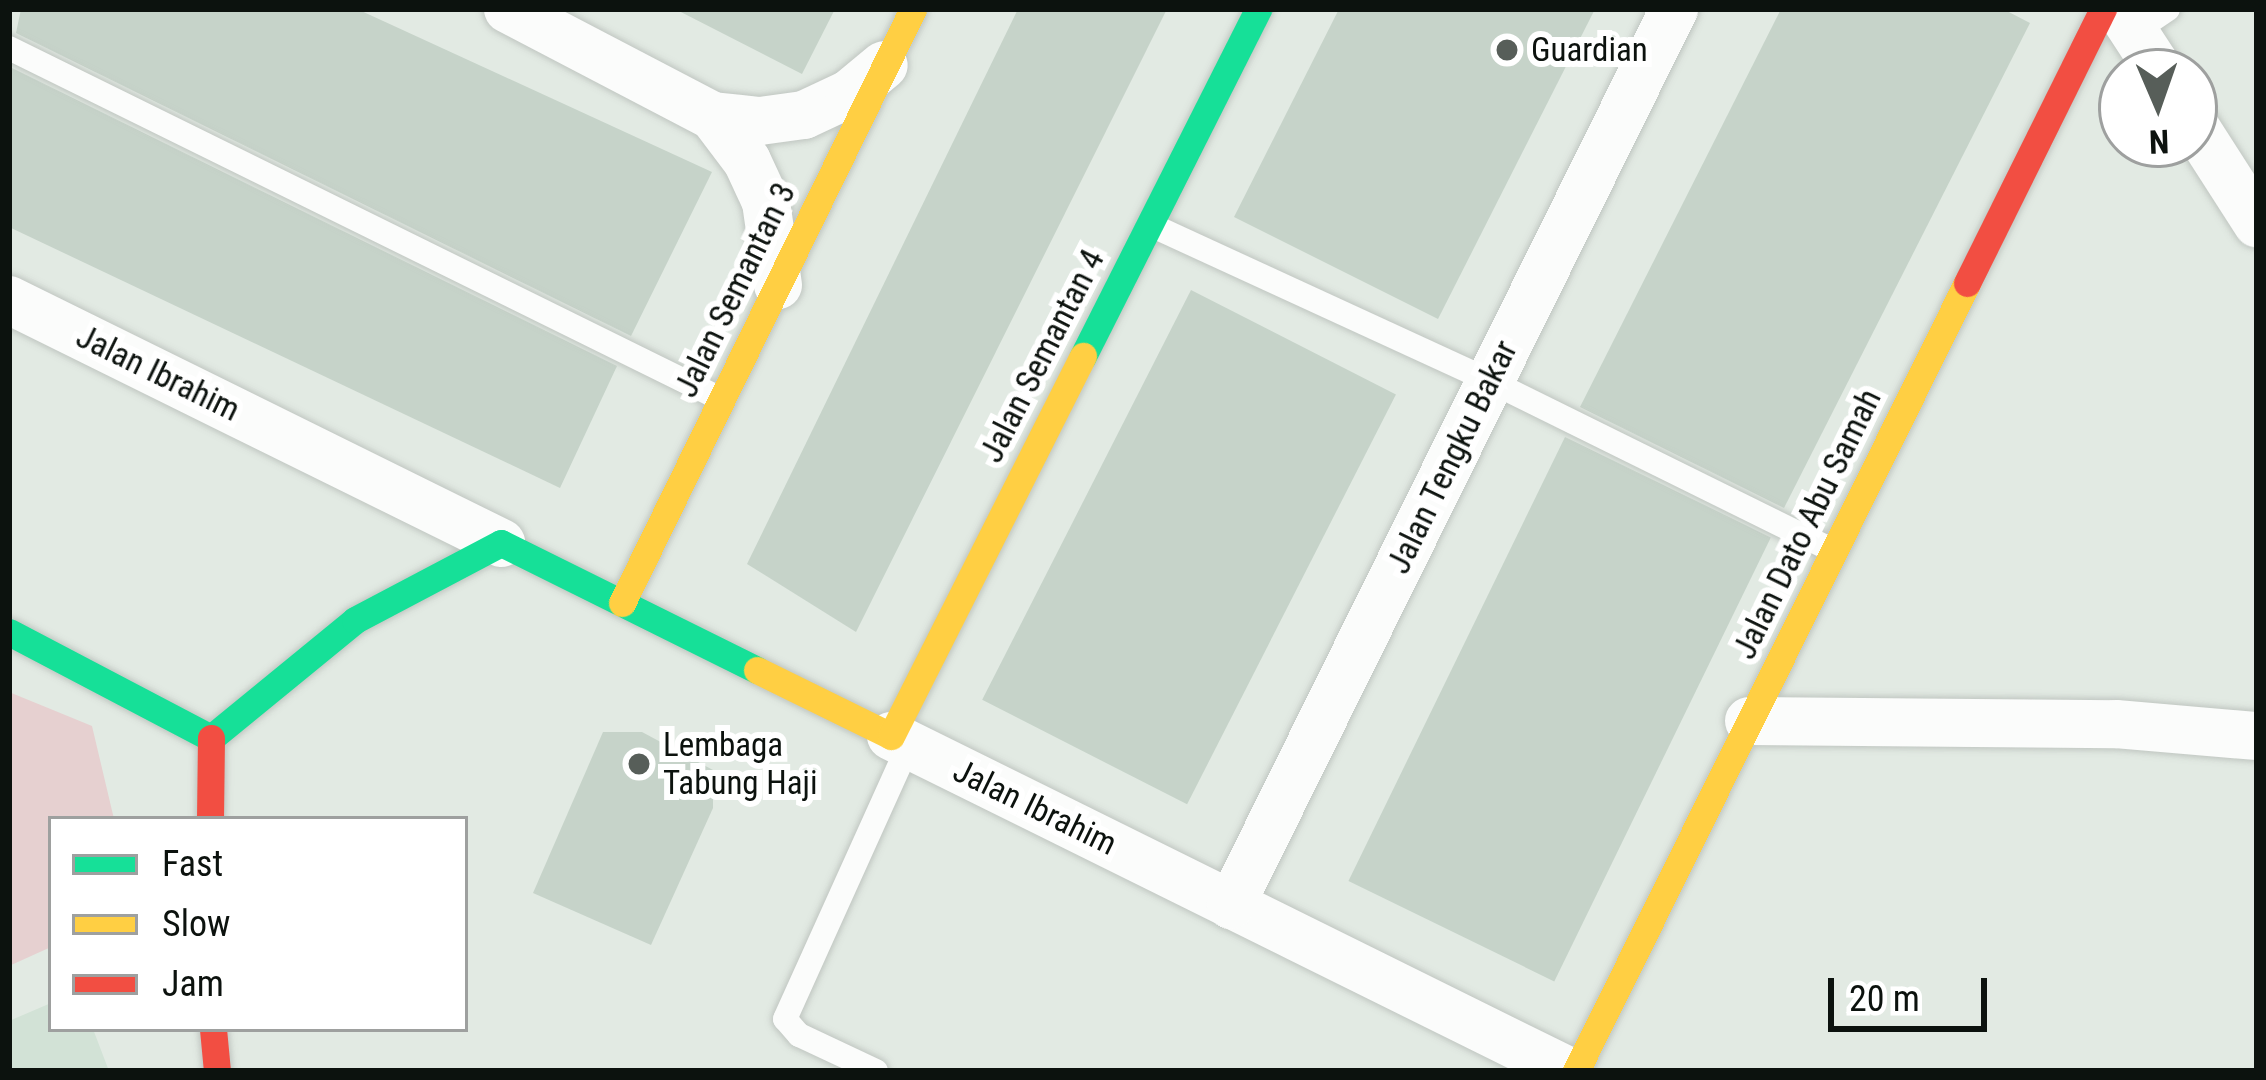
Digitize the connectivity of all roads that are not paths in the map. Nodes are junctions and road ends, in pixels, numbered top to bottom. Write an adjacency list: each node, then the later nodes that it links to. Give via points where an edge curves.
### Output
1 (508, 9): 8 (street)
2 (913, 9): 7 (street, Jalan Semantan 3)
3 (1258, 9): 11 (street, Jalan Semantan 4)
4 (1674, 9): 14 (street, Jalan Tengku Bakar)
5 (2137, 26): 17 (street, Jalan Dato Abu Samah)
6 (9, 49): 15 (lane)
7 (886, 64): 8 (street, via 805,115); 12 (street, Jalan Semantan 3)
8 (712, 116): 12 (street, via 766,202)
9 (2218, 162): 10 (street)
10 (2257, 223)
11 (1149, 224): 14 (lane); 23 (street, Jalan Semantan 4)
12 (778, 285): 15 (street, Jalan Semantan 3)
13 (9, 300): 16 (street, Jalan Ibrahim)
14 (1490, 381): 17 (lane); 25 (street, Jalan Tengku Bakar)
15 (722, 400): 18 (street, Jalan Semantan 3)
16 (501, 543): 18 (street, Jalan Ibrahim); 22 (street, via 355,620)
17 (1834, 551): 20 (street, Jalan Dato Abu Samah)
18 (622, 603): 23 (street, Jalan Ibrahim)
19 (9, 632): 22 (street)
20 (1749, 721): 21 (street, via 2116,724); 27 (street, Jalan Dato Abu Samah)
21 (2257, 736)
22 (212, 738): 24 (street)
23 (900, 740): 25 (street, Jalan Ibrahim); 29 (lane, via 785,1019 800,1035)
24 (210, 816)
25 (1231, 904): 27 (street, Jalan Ibrahim)
26 (213, 1032): 28 (street)
27 (1555, 1068)
28 (217, 1071)
29 (876, 1071)

